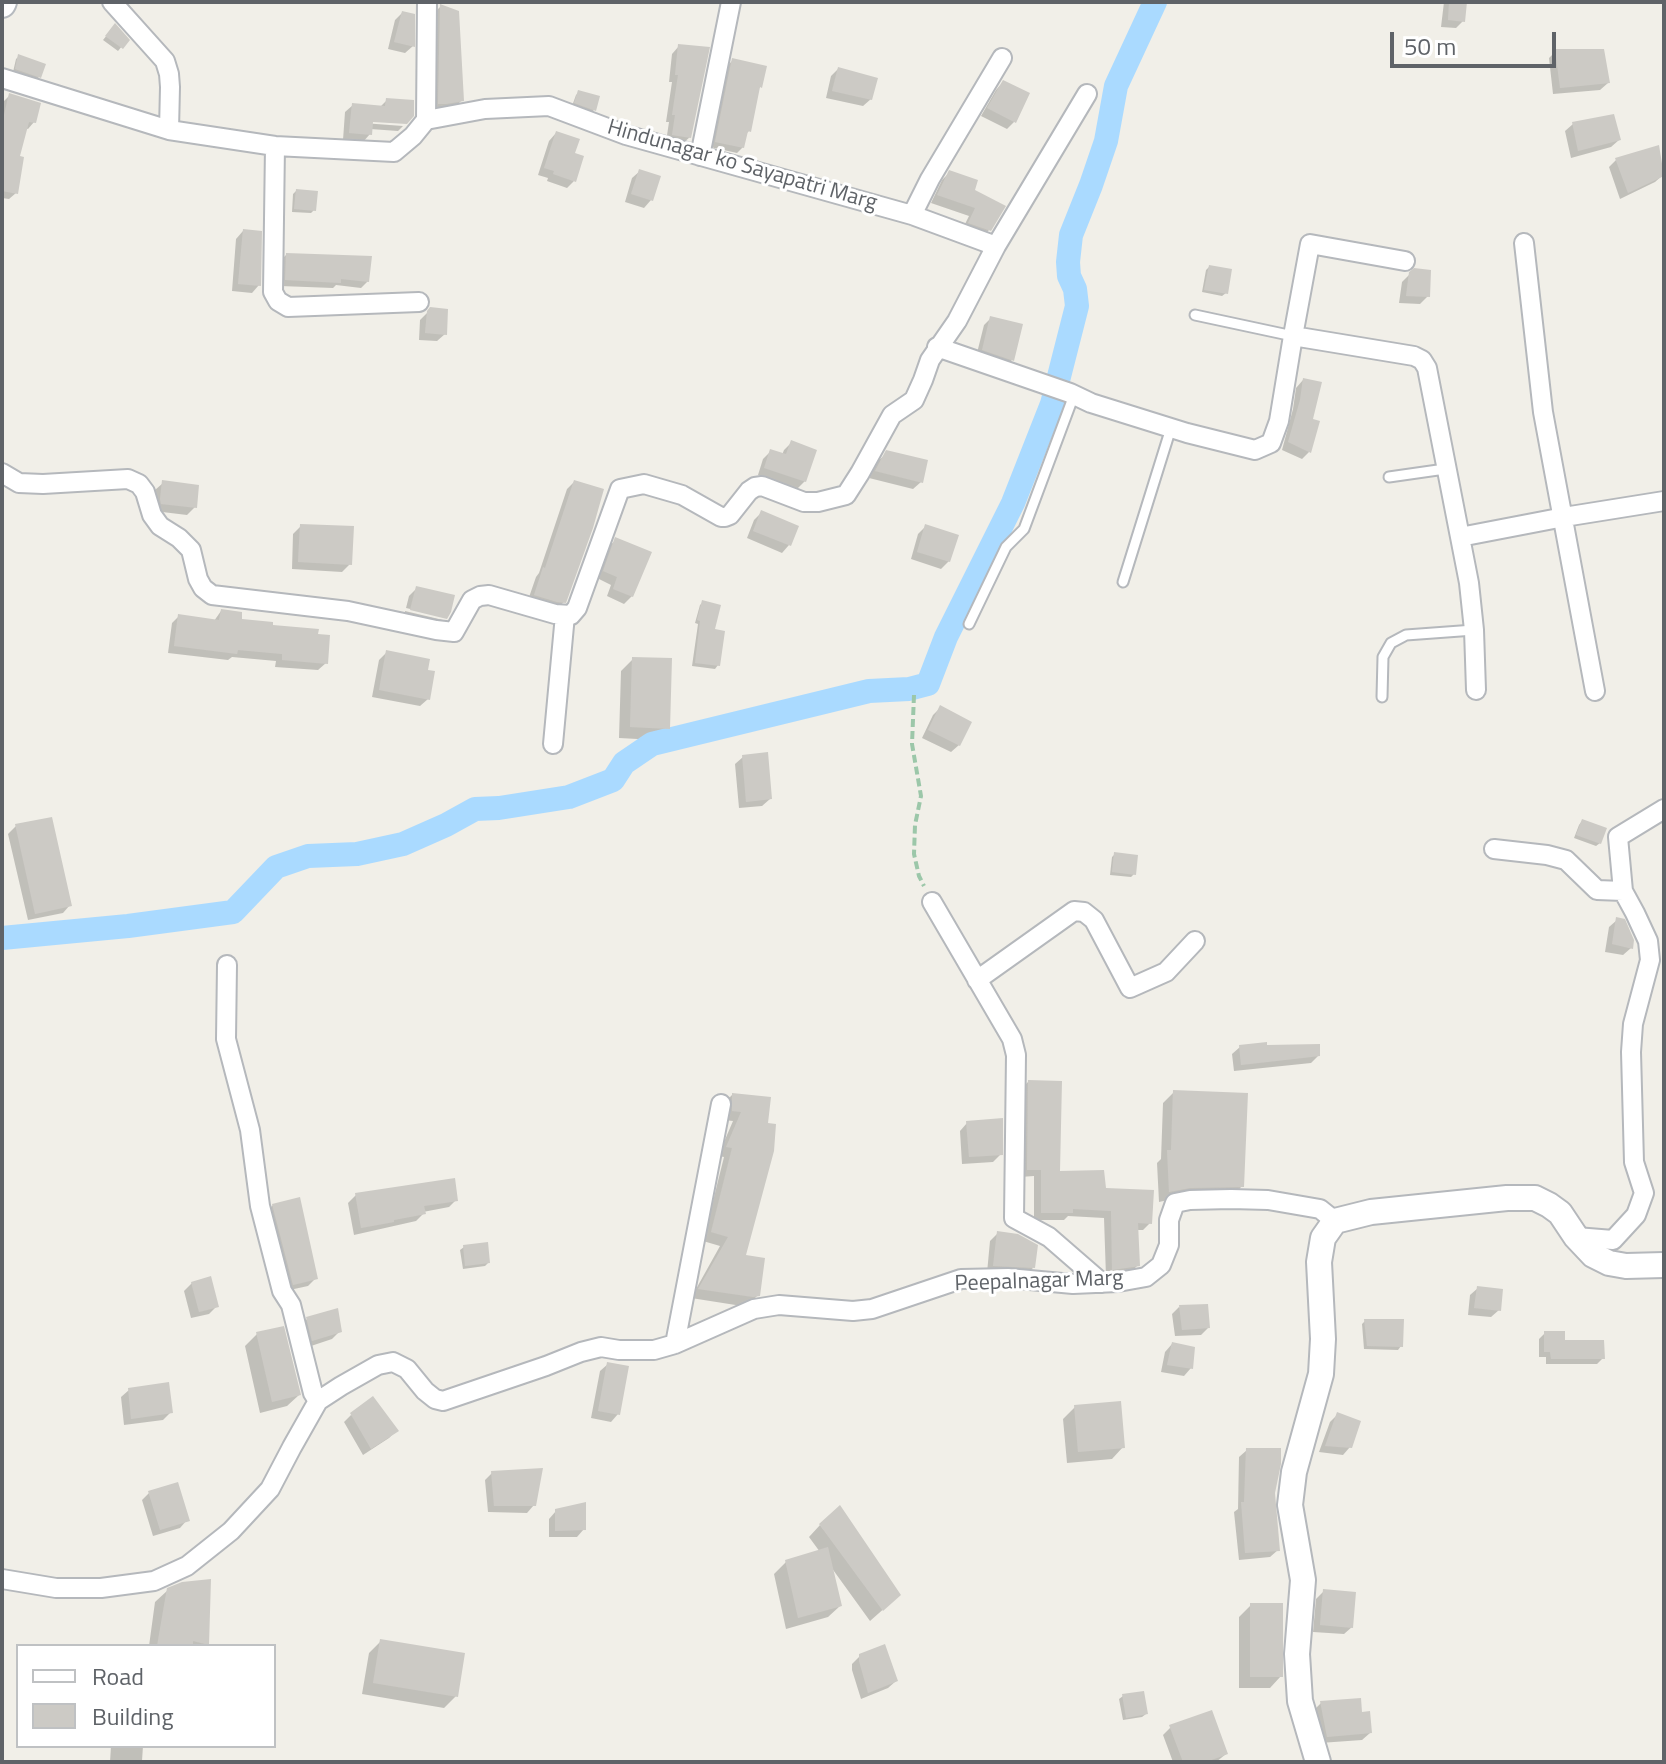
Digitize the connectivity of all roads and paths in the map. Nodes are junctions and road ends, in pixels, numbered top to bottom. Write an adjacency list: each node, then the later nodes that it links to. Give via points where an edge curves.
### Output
1 (112, 2): 8 (street, via 165,61)
2 (427, 2): 7 (street)
3 (731, 2): 10 (street)
4 (1002, 58): 11 (street)
5 (2, 78): 8 (street)
6 (1087, 94): 13 (street)
7 (426, 120): 9 (street, via 394,152); 10 (street, Hindunagar ko Sayapatri Marg, via 485,109 549,106)
8 (169, 130): 9 (street)
9 (275, 146): 15 (street, via 273,292 278,301 288,307)
10 (700, 156): 11 (street, Hindunagar ko Sayapatri Marg)
11 (912, 215): 13 (street, Hindunagar ko Sayapatri Marg)
12 (1524, 243): 25 (street, via 1543,412)
13 (996, 246): 18 (street)
14 (1405, 261): 17 (street, via 1310,244)
15 (419, 302)
16 (1195, 315): 17 (lane)
17 (1293, 336): 20 (street, via 1271,443 1255,450); 21 (street, via 1422,360)
18 (937, 347): 19 (street); 28 (street, via 914,400 892,415 846,495 804,502 755,487 730,515 721,517 682,495 644,484 620,489 577,608)
19 (1072, 394): 20 (street); 29 (lane, via 1024,529 1006,547)
20 (1171, 428): 27 (lane)
21 (1445, 469): 23 (lane); 26 (street)
22 (2, 473): 28 (street, via 19,483 128,479 139,484 160,526 191,550 198,579 212,595 348,611 454,632 472,600 480,596)
23 (1389, 477)
24 (1664, 501): 25 (street)
25 (1564, 517): 26 (street); 32 (street)
26 (1460, 537): 30 (street)
27 (1123, 582)
28 (565, 615): 35 (street)
29 (969, 624)
30 (1474, 630): 31 (street); 34 (lane, via 1406,635 1391,643 1383,657)
31 (1476, 690)
32 (1595, 691)
33 (914, 695): 39 (path, via 912,744 921,796 914,854)
34 (1382, 697)
35 (553, 744)
36 (1664, 809): 38 (street, via 1618,837)
37 (1494, 849): 38 (street, via 1566,860 1597,890)
38 (1623, 891): 45 (street, via 1648,941 1650,960 1631,1052 1634,1162 1644,1193 1636,1215 1613,1240)
39 (932, 902): 42 (street)
40 (1195, 941): 42 (street, via 1166,972 1130,988 1094,920 1074,911)
41 (227, 965): 49 (street, via 226,1039 250,1130 260,1206)
42 (977, 980): 47 (street, via 1016,1055 1014,1218 1049,1237)
43 (721, 1104): 48 (street)
44 (1335, 1221): 45 (street, via 1371,1212 1535,1198 1560,1213); 47 (street, Peepalnagar Marg, via 1320,1209 1268,1200 1175,1203 1161,1265 1146,1277); 51 (street, via 1323,1238 1319,1262 1321,1374 1290,1505 1303,1580 1297,1654 1300,1701)
45 (1576, 1237): 46 (street, via 1609,1263)
46 (1664, 1265)
47 (1102, 1283): 48 (street, Peepalnagar Marg, via 961,1279 872,1309 754,1309)
48 (675, 1344): 49 (street, Peepalnagar Marg, via 654,1350 601,1347 443,1401 393,1362 378,1365)
49 (318, 1401): 50 (street, Peepalnagar Marg, via 270,1489 231,1531 187,1566 154,1581 101,1588 56,1588)
50 (2, 1579)
51 (1318, 1762)

